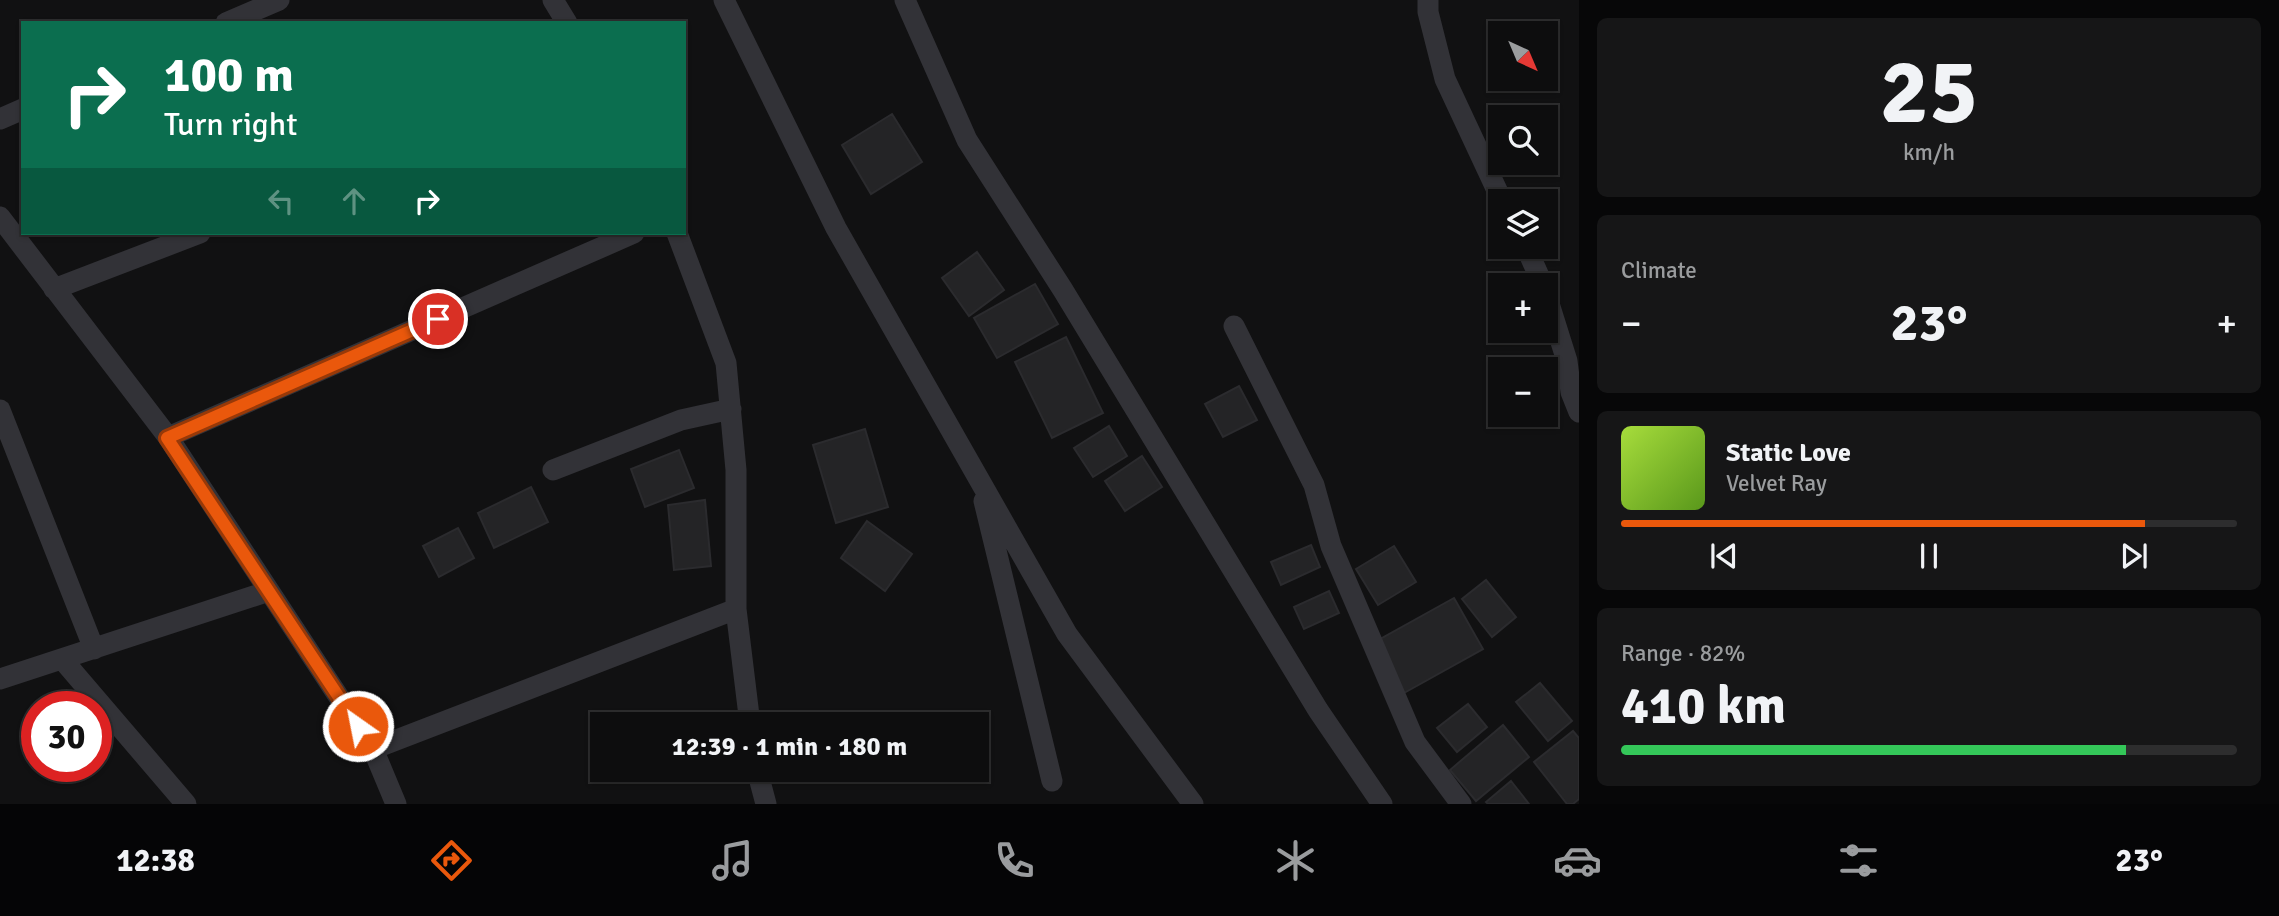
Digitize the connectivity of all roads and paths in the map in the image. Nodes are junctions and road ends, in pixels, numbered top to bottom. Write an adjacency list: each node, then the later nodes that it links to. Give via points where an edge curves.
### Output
1 (279, 0): 6 (street)
2 (553, 0): 7 (street)
3 (724, 0): 23 (street, via 836,228)
4 (905, 0): 37 (street, via 967,141 1063,289 1318,710)
5 (1428, 0): 10 (street, via 1445,79)
6 (231, 21)
7 (566, 21)
8 (21, 110): 9 (street)
9 (0, 119)
10 (1496, 189)
11 (0, 217): 15 (street)
12 (195, 235): 15 (street)
13 (629, 235): 21 (street)
14 (678, 235): 18 (street, via 726,363)
15 (54, 289): 21 (street)
16 (1234, 326): 38 (street, via 1314,485 1331,547 1415,742)
17 (1558, 332): 20 (street)
18 (731, 409): 22 (street, via 681,420); 25 (street)
19 (0, 410): 26 (street)
20 (1579, 412)
21 (167, 438): 24 (street)
22 (553, 470)
23 (978, 475): 31 (street); 36 (street, via 1067,634)
24 (269, 591): 26 (street); 30 (street)
25 (736, 609): 29 (street); 30 (street)
26 (94, 649): 27 (street)
27 (62, 659): 28 (street); 33 (street)
28 (0, 680)
29 (749, 712)
30 (373, 749): 34 (street)
31 (1052, 781)
32 (760, 782): 35 (street)
33 (186, 804)
34 (396, 804)
35 (766, 804)
36 (1193, 804)
37 (1382, 804)
38 (1461, 804)

